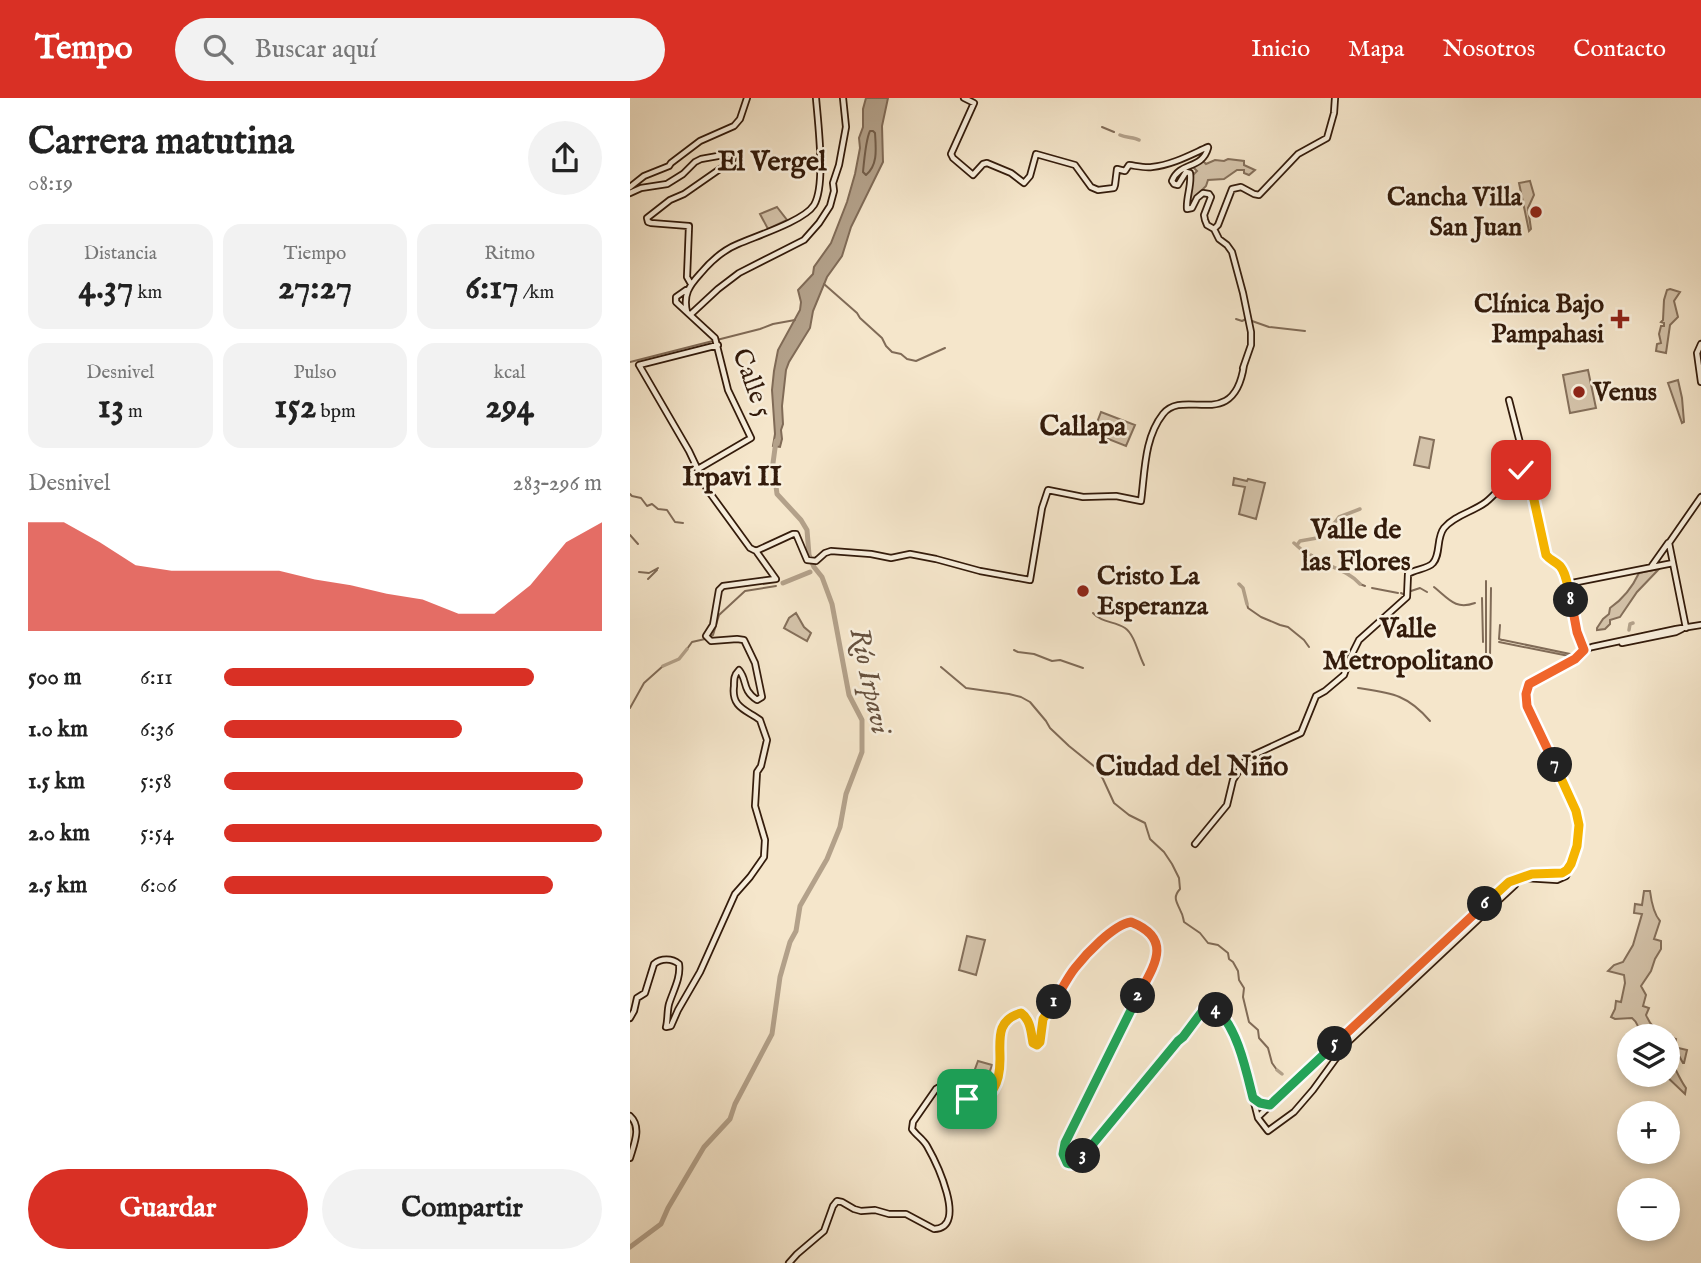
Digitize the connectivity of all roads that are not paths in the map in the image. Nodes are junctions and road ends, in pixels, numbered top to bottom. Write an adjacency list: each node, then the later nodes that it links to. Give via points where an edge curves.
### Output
1 (747, 98): 6 (main road, via 734,126 700,141 669,166)
2 (816, 98): 9 (main road, via 820,183 813,205 805,214 723,253)
3 (843, 98): 13 (main road, via 846,127 839,165 830,206 819,223 804,240 739,273)
4 (964, 98): 8 (main road, via 973,103 951,154 973,175 987,163 1024,183 1035,154 1075,165 1094,189 1114,188 1117,169 1159,166 1208,148 1199,162 1178,171 1172,181 1178,184 1184,173 1190,173 1187,209 1203,193 1210,196 1204,215)
5 (1335, 98): 8 (main road, via 1327,138 1298,154 1259,195 1241,187 1232,189)
6 (630, 187)
7 (630, 193): 9 (main road, via 667,184 701,159 733,156 648,216 648,222 689,226 687,277)
8 (1214, 229): 22 (main road, via 1232,252 1249,320 1251,339 1238,383 1220,401 1172,407 1162,415 1147,448 1141,501 1048,490 1030,580 909,554 891,558 831,551 816,561 808,560 796,534)
9 (691, 284): 10 (main road)
10 (687, 290): 11 (main road); 12 (main road)
11 (679, 295): 12 (main road); 12 (main road, via 676,302)
12 (683, 301): 13 (main road)
13 (689, 313): 14 (main road)
14 (717, 341): 19 (main road, Calle 5, via 729,390 751,438); 19 (main road, via 639,365)
15 (1701, 344): 16 (main road, via 1696,353)
16 (1701, 382)
17 (1509, 400): 18 (main road)
18 (1527, 468): 25 (main road, via 1546,555 1559,566); 29 (main road, via 1508,479 1486,502 1449,524 1440,535 1433,564 1408,574 1406,599 1359,640 1344,675 1316,696 1301,733 1247,758 1233,780 1227,805)
19 (698, 469): 22 (main road, via 707,489)
20 (1701, 497): 21 (main road)
21 (1669, 543): 23 (main road); 24 (main road)
22 (756, 551): 31 (main road, via 776,579 723,586 707,638 744,640 755,663 762,697 749,694 739,670 733,693 742,710 760,720 767,740 757,772 755,806 765,840 764,857 734,894 671,1026 666,1027 669,1005 680,970 671,959 654,964 645,993 637,998)
23 (1673, 563): 24 (main road); 27 (main road)
24 (1651, 567): 25 (main road)
25 (1567, 584): 28 (main road)
26 (1701, 625): 27 (main road)
27 (1684, 629): 28 (main road)
28 (1585, 650): 30 (main road, via 1529,684 1526,694 1527,706 1578,818 1571,864 1567,875 1559,879)
29 (1195, 844)
30 (1517, 879): 33 (main road, via 1506,884); 35 (main road, via 1348,1042 1294,1112 1268,1131)
31 (630, 1018)
32 (1253, 1098): 33 (main road); 35 (main road); 37 (main road, via 1225,1017 1207,1007 1079,1162 1067,1163 1065,1143 1157,957 1151,935 1135,923 1126,923 1074,969 1043,1019 1039,1044 1033,1043 1021,1013 1002,1028 999,1067 988,1096 967,1099 941,1086 913,1122 912,1129 926,1145 945,1184 949,1209 945,1226 934,1228 906,1214 861,1211 839,1201 824,1231)
33 (1270, 1105): 35 (main road)
34 (630, 1116): 36 (main road, via 637,1126)
35 (1258, 1118)
36 (630, 1158)
37 (789, 1263)

